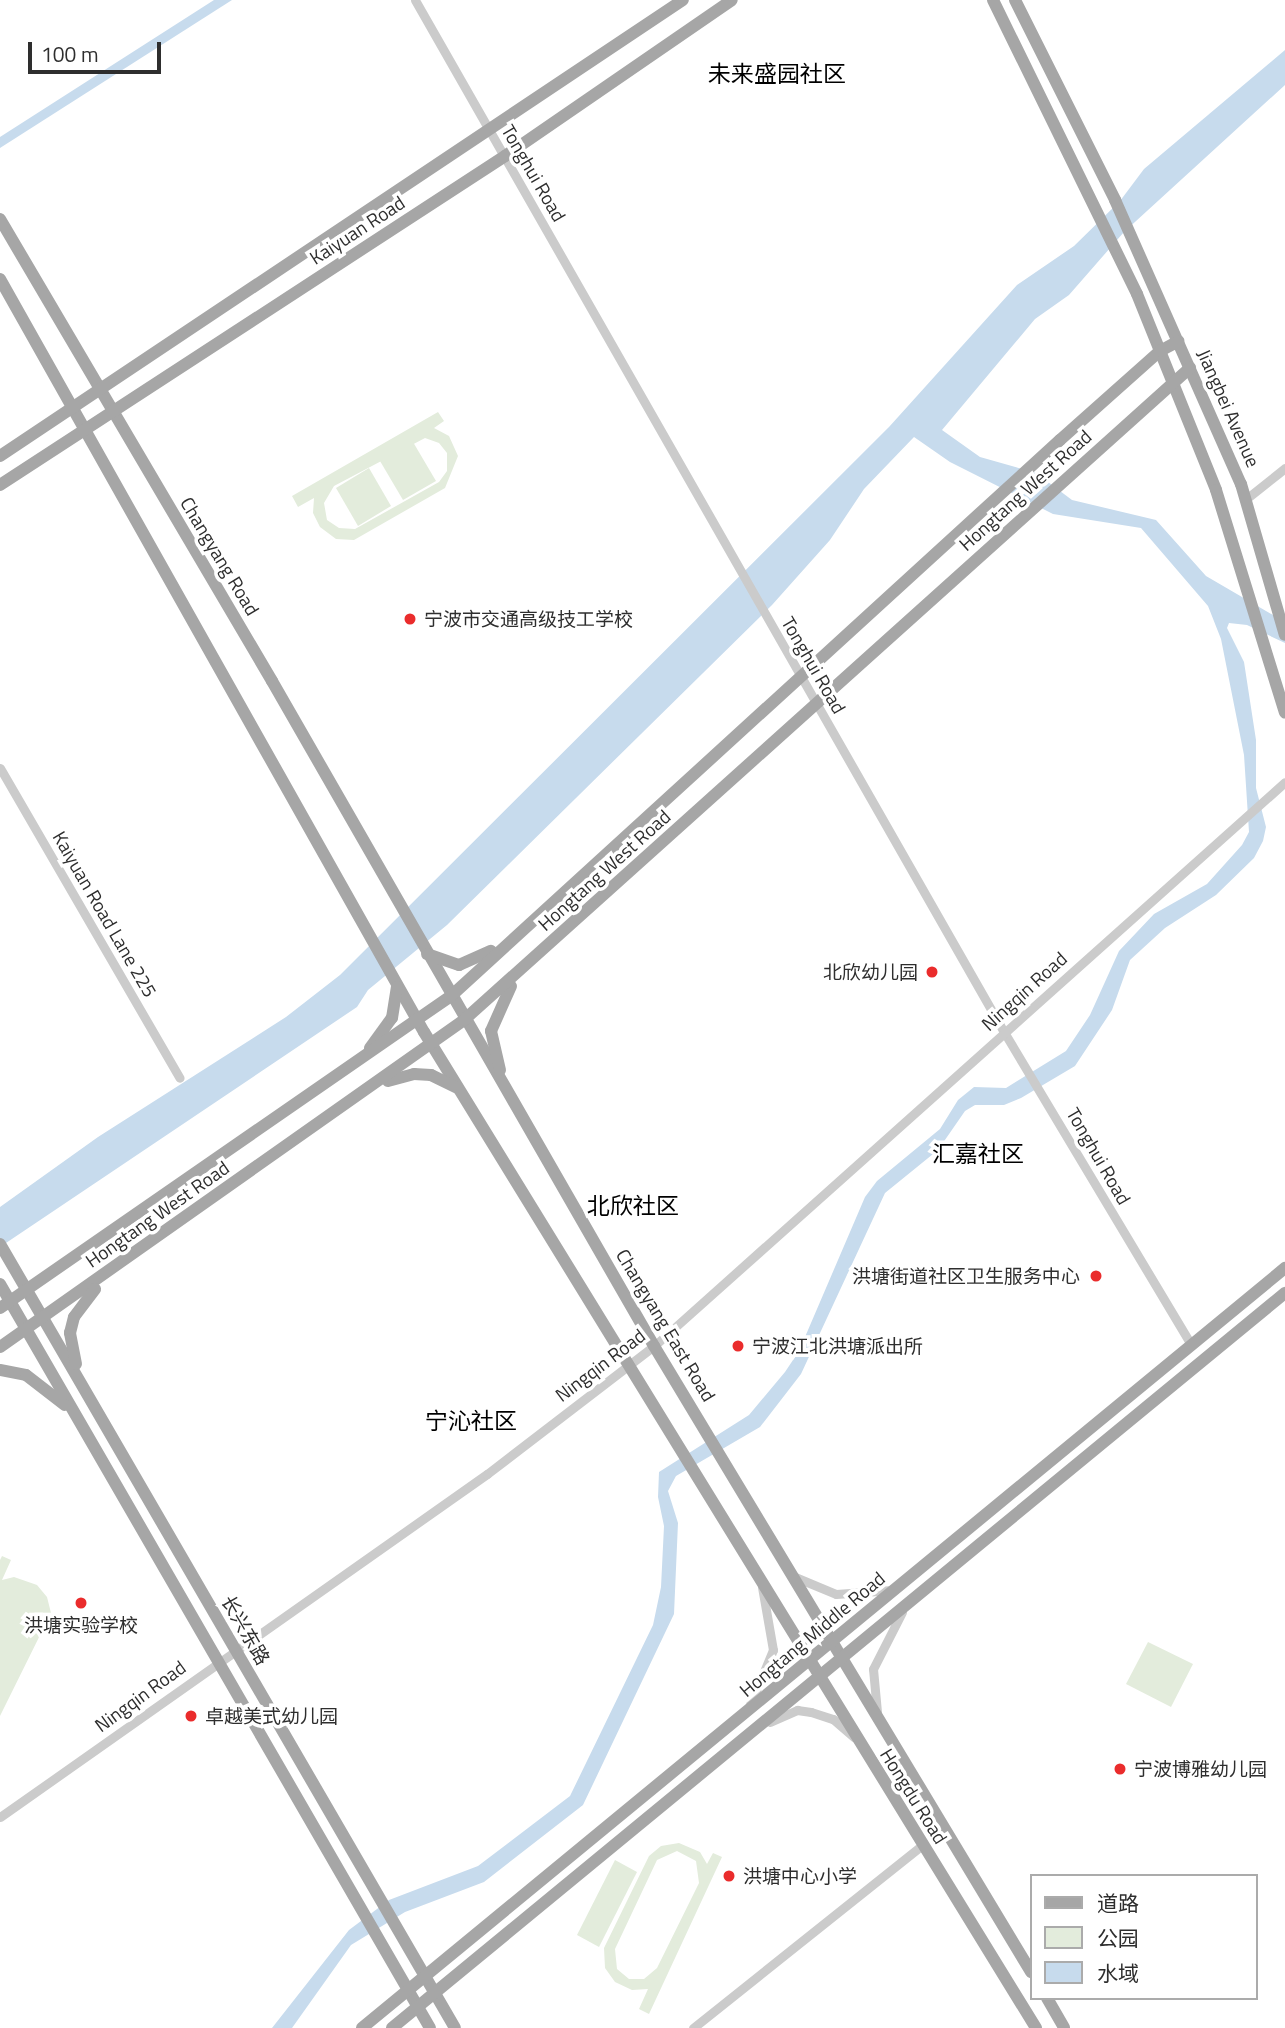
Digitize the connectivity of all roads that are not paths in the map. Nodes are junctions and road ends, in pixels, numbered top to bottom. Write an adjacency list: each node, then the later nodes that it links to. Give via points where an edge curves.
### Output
1 (415, 0): 6 (street, Tonghui Road)
2 (683, 0): 6 (main road, Kaiyuan Road)
3 (732, 0): 7 (main road, Kaiyuan Road)
4 (993, 0): 11 (main road, Jiangbei Avenue, via 1115,248)
5 (1015, 0): 10 (main road, Jiangbei Avenue)
6 (488, 127): 7 (street, Tonghui Road); 14 (main road, Kaiyuan Road)
7 (505, 156): 16 (main road, Kaiyuan Road); 23 (street, Tonghui Road)
8 (0, 219): 14 (main road, Changyang Road)
9 (0, 279): 15 (main road)
10 (1179, 341): 11 (main road, Hongtang West Road); 12 (main road, Jiangbei Avenue)
11 (1160, 351): 13 (main road, Jiangbei Avenue); 23 (main road, Hongtang West Road)
12 (1191, 368): 13 (main road, Hongtang West Road); 21 (main road, Jiangbei Avenue)
13 (1173, 382): 24 (main road, Hongtang West Road); 25 (main road, Jiangbei Avenue, via 1216,490)
14 (99, 391): 15 (main road, Kaiyuan Road); 16 (main road, Changyang Road)
15 (73, 408): 17 (main road); 18 (main road, Kaiyuan Road)
16 (113, 413): 17 (main road, Kaiyuan Road); 29 (main road, Changyang Road)
17 (84, 428): 20 (main road, Kaiyuan Road); 31 (main road)
18 (0, 457)
19 (1285, 468): 21 (street)
20 (0, 485)
21 (1246, 499): 22 (main road, Jiangbei Avenue)
22 (1285, 635)
23 (801, 678): 24 (street, Tonghui Road); 28 (main road, Hongtang West Road)
24 (816, 704): 30 (main road, Hongtang West Road); 35 (street, Tonghui Road)
25 (1285, 713)
26 (0, 768): 38 (street, Kaiyuan Road Lane 225)
27 (1285, 782): 35 (street, Ningqin Road)
28 (515, 936): 29 (main road, via 467,963 447,963); 32 (main road, Hongtang West Road)
29 (425, 951): 32 (main road, Changyang East Road)
30 (533, 959): 34 (main road, Hongtang West Road); 41 (main road, via 501,1000 491,1031 496,1061)
31 (394, 978): 33 (main road); 37 (main road, via 398,998 392,1018)
32 (451, 996): 33 (main road, Hongtang West Road); 34 (main road, Changyang East Road)
33 (418, 1020): 36 (main road); 37 (main road, Hongtang West Road)
34 (464, 1020): 36 (main road, Hongtang West Road); 41 (main road, Changyang East Road)
35 (1004, 1032): 51 (street, Tonghui Road); 52 (street, Ningqin Road)
36 (432, 1044): 39 (main road, Hongtang West Road); 40 (main road)
37 (354, 1064): 46 (main road, Hongtang West Road)
38 (180, 1078)
39 (371, 1087): 40 (main road, via 414,1073 443,1078); 43 (main road, Hongtang West Road)
40 (462, 1092): 54 (main road)
41 (518, 1112): 52 (main road, Changyang East Road)
42 (2, 1247): 46 (main road, 长兴东路)
43 (114, 1268): 49 (main road, Hongtang West Road); 56 (main road, via 74,1317 72,1350)
44 (1285, 1268): 51 (main road, Hongtang Middle Road)
45 (0, 1284): 48 (main road)
46 (27, 1290): 48 (main road, Hongtang West Road); 49 (main road, 长兴东路)
47 (1285, 1293): 61 (main road, Hongtang Middle Road)
48 (5, 1305): 50 (main road)
49 (44, 1319): 50 (main road, Hongtang West Road); 56 (main road, 长兴东路)
50 (26, 1329): 53 (main road, Hongtang West Road); 57 (main road)
51 (1191, 1344): 60 (main road, Hongtang Middle Road)
52 (654, 1346): 54 (street, Ningqin Road); 58 (main road, Changyang East Road)
53 (0, 1347)
54 (631, 1363): 59 (main road); 63 (street, Ningqin Road, via 490,1472)
55 (0, 1370): 57 (main road, via 26,1375)
56 (83, 1387): 63 (main road, 长兴东路)
57 (74, 1412): 66 (main road)
58 (794, 1576): 60 (street, via 836,1594); 62 (main road, Hongdu Road)
59 (761, 1582): 65 (main road, Hongdu Road); 68 (street, via 773,1650)
60 (897, 1588): 62 (main road, Hongtang Middle Road)
61 (907, 1605): 64 (main road, Hongtang Middle Road); 69 (street, via 885,1638 873,1669)
62 (834, 1642): 64 (main road, Hongdu Road); 65 (main road, Hongtang Middle Road)
63 (236, 1651): 66 (street, Ningqin Road); 75 (main road, 长兴东路)
64 (844, 1658): 67 (main road, Hongtang Middle Road); 69 (main road, Hongdu Road)
65 (809, 1662): 67 (main road, Hongdu Road); 68 (main road, Hongtang Middle Road)
66 (216, 1663): 72 (street, Ningqin Road); 76 (main road)
67 (819, 1679): 70 (main road, Hongtang Middle Road); 71 (main road, Hongdu Road)
68 (746, 1714): 75 (main road, Hongtang Middle Road)
69 (878, 1716): 74 (main road, Hongdu Road)
70 (759, 1728): 71 (street, via 785,1714 811,1712 833,1719); 77 (main road, Hongtang Middle Road)
71 (857, 1740): 73 (main road, Hongdu Road)
72 (0, 1817)
73 (922, 1845): 84 (street); 85 (main road, Hongdu Road)
74 (1030, 1970)
75 (425, 1976): 76 (main road, Hongtang Middle Road); 77 (main road, 长兴东路)
76 (408, 1990): 79 (main road); 80 (main road, Hongtang Middle Road)
77 (435, 1993): 79 (main road, Hongtang Middle Road); 83 (main road, 长兴东路)
78 (1048, 2000): 86 (main road)
79 (418, 2007): 81 (main road, Hongtang Middle Road); 82 (main road)
80 (362, 2028)
81 (392, 2028)
82 (430, 2028)
83 (455, 2028)
84 (694, 2028)
85 (1036, 2028)
86 (1064, 2028)

